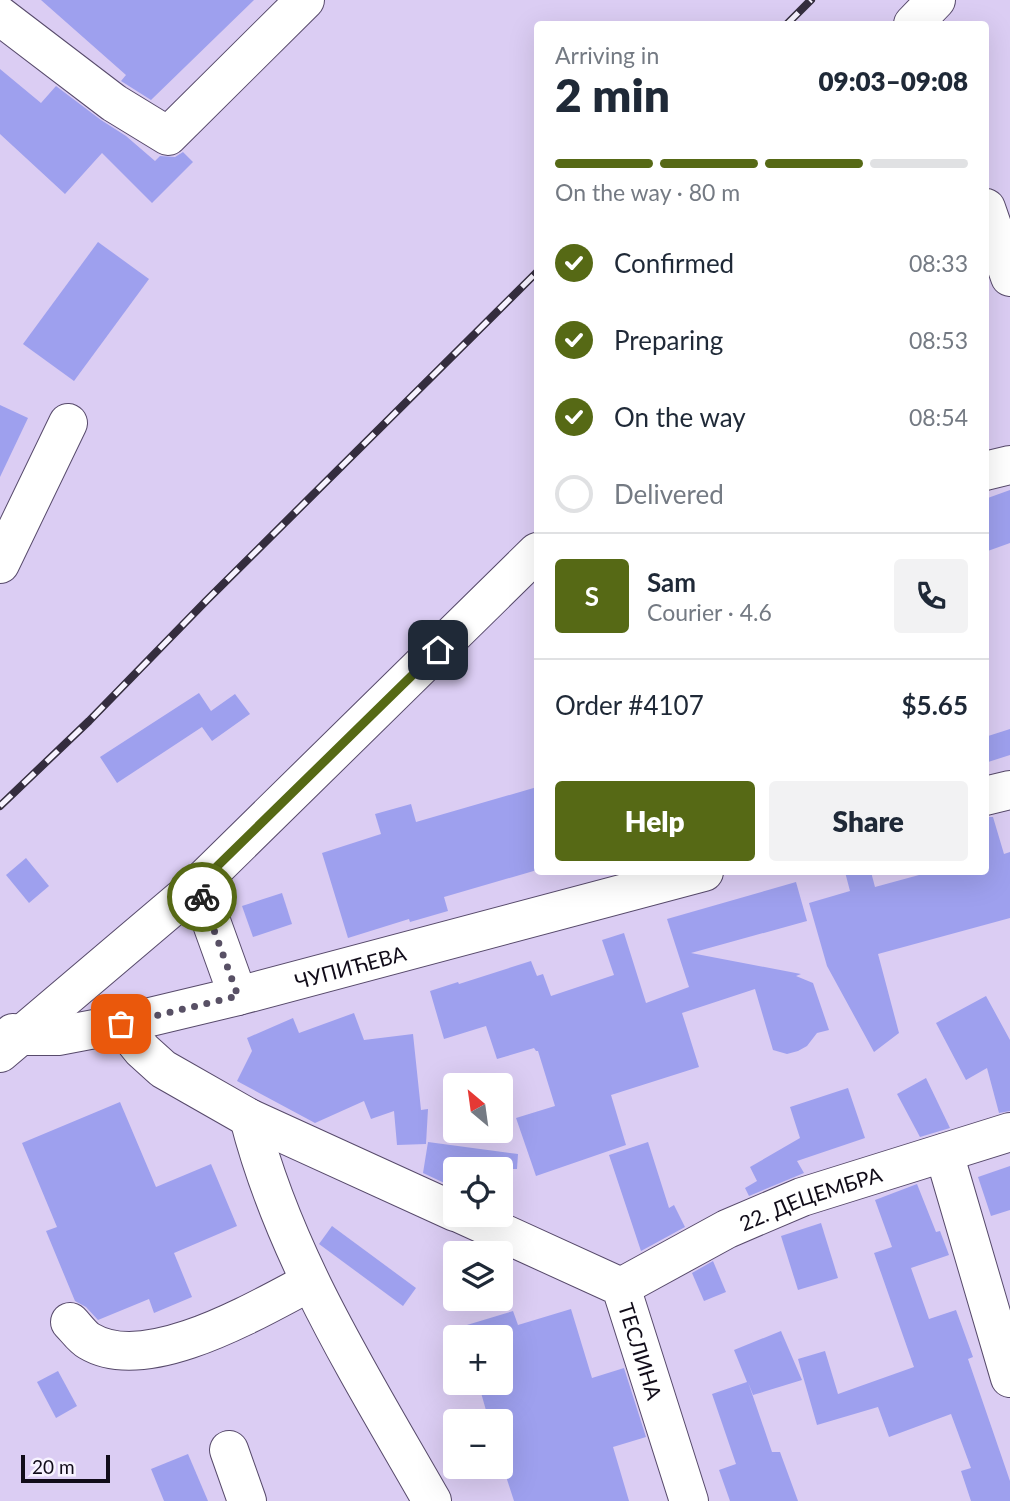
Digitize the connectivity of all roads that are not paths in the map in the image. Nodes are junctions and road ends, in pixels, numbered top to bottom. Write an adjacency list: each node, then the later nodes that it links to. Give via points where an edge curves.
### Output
1 (305, 0): 3 (street, via 168,136 114,103)
2 (936, 0): 4 (street)
3 (0, 16)
4 (916, 21)
5 (989, 217): 6 (street)
6 (1010, 277)
7 (68, 423): 11 (street)
8 (1010, 465): 9 (street)
9 (989, 470)
10 (534, 555): 15 (street)
11 (0, 564)
12 (1010, 790): 13 (street)
13 (989, 795)
14 (693, 875): 16 (street, ЧУПИЋЕВА)
15 (198, 885): 16 (street); 18 (street)
16 (238, 996): 17 (street, ЧУПИЋЕВА)
17 (121, 1024): 18 (street, ЧУПИЋЕВА, via 58,1036); 19 (street, via 163,1069)
18 (7, 1039)
19 (249, 1118): 22 (street); 24 (street, via 260,1160)
20 (1010, 1132): 21 (street, 22. ДЕЦЕМБРА)
21 (944, 1153): 25 (street, 22. ДЕЦЕМБРА, via 802,1197 727,1229); 27 (street)
22 (443, 1207)
23 (489, 1227): 25 (street, ТЕСЛИНА)
24 (310, 1282): 26 (street, via 209,1334 144,1350 113,1349 89,1341); 30 (street)
25 (621, 1287): 31 (street, ТЕСЛИНА)
26 (70, 1322)
27 (1010, 1378)
28 (229, 1450): 29 (street)
29 (247, 1501)
30 (432, 1501)
31 (689, 1501)

